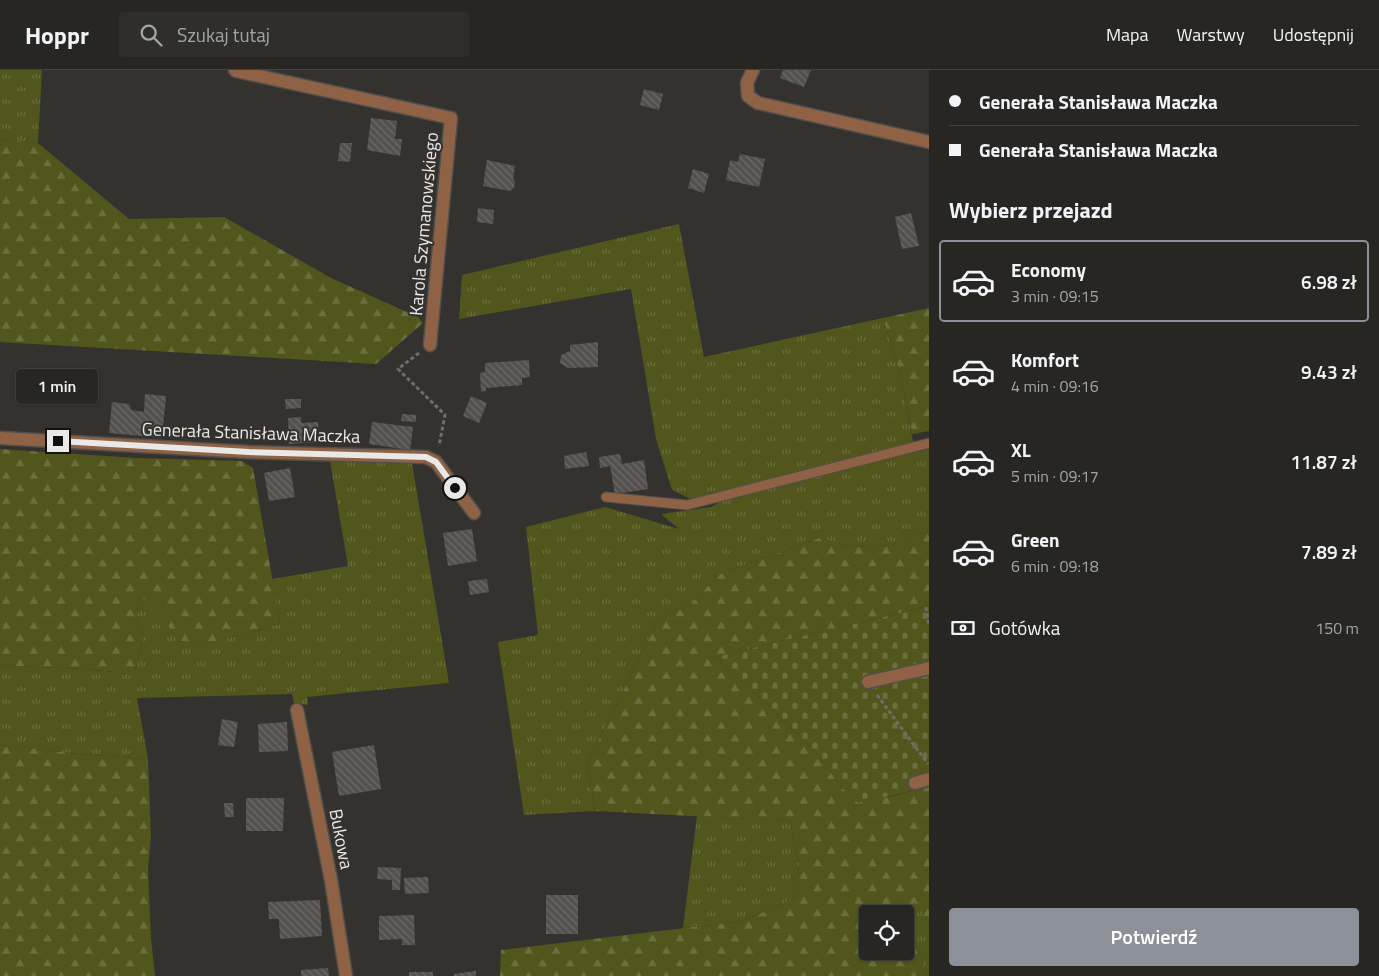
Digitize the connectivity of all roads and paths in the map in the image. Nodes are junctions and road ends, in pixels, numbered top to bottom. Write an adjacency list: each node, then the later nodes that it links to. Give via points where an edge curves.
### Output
1 (236, 70): 4 (street, Karola Szymanowskiego, via 452,118)
2 (753, 70): 3 (street, via 747,83 748,96 758,103)
3 (929, 142)
4 (430, 345): 7 (path, via 398,369 445,415)
5 (0, 438): 7 (street, Generała Stanisława Maczka, via 249,452 426,457)
6 (929, 443): 8 (lane, via 687,505)
7 (436, 462): 9 (street)
8 (606, 497)
9 (474, 513)
10 (926, 606): 11 (path)
11 (929, 625)
12 (929, 668): 13 (street)
13 (868, 682): 15 (path)
14 (297, 710): 18 (street, Bukowa, via 331,880)
15 (929, 765)
16 (929, 779): 17 (street)
17 (915, 783)
18 (346, 976)

